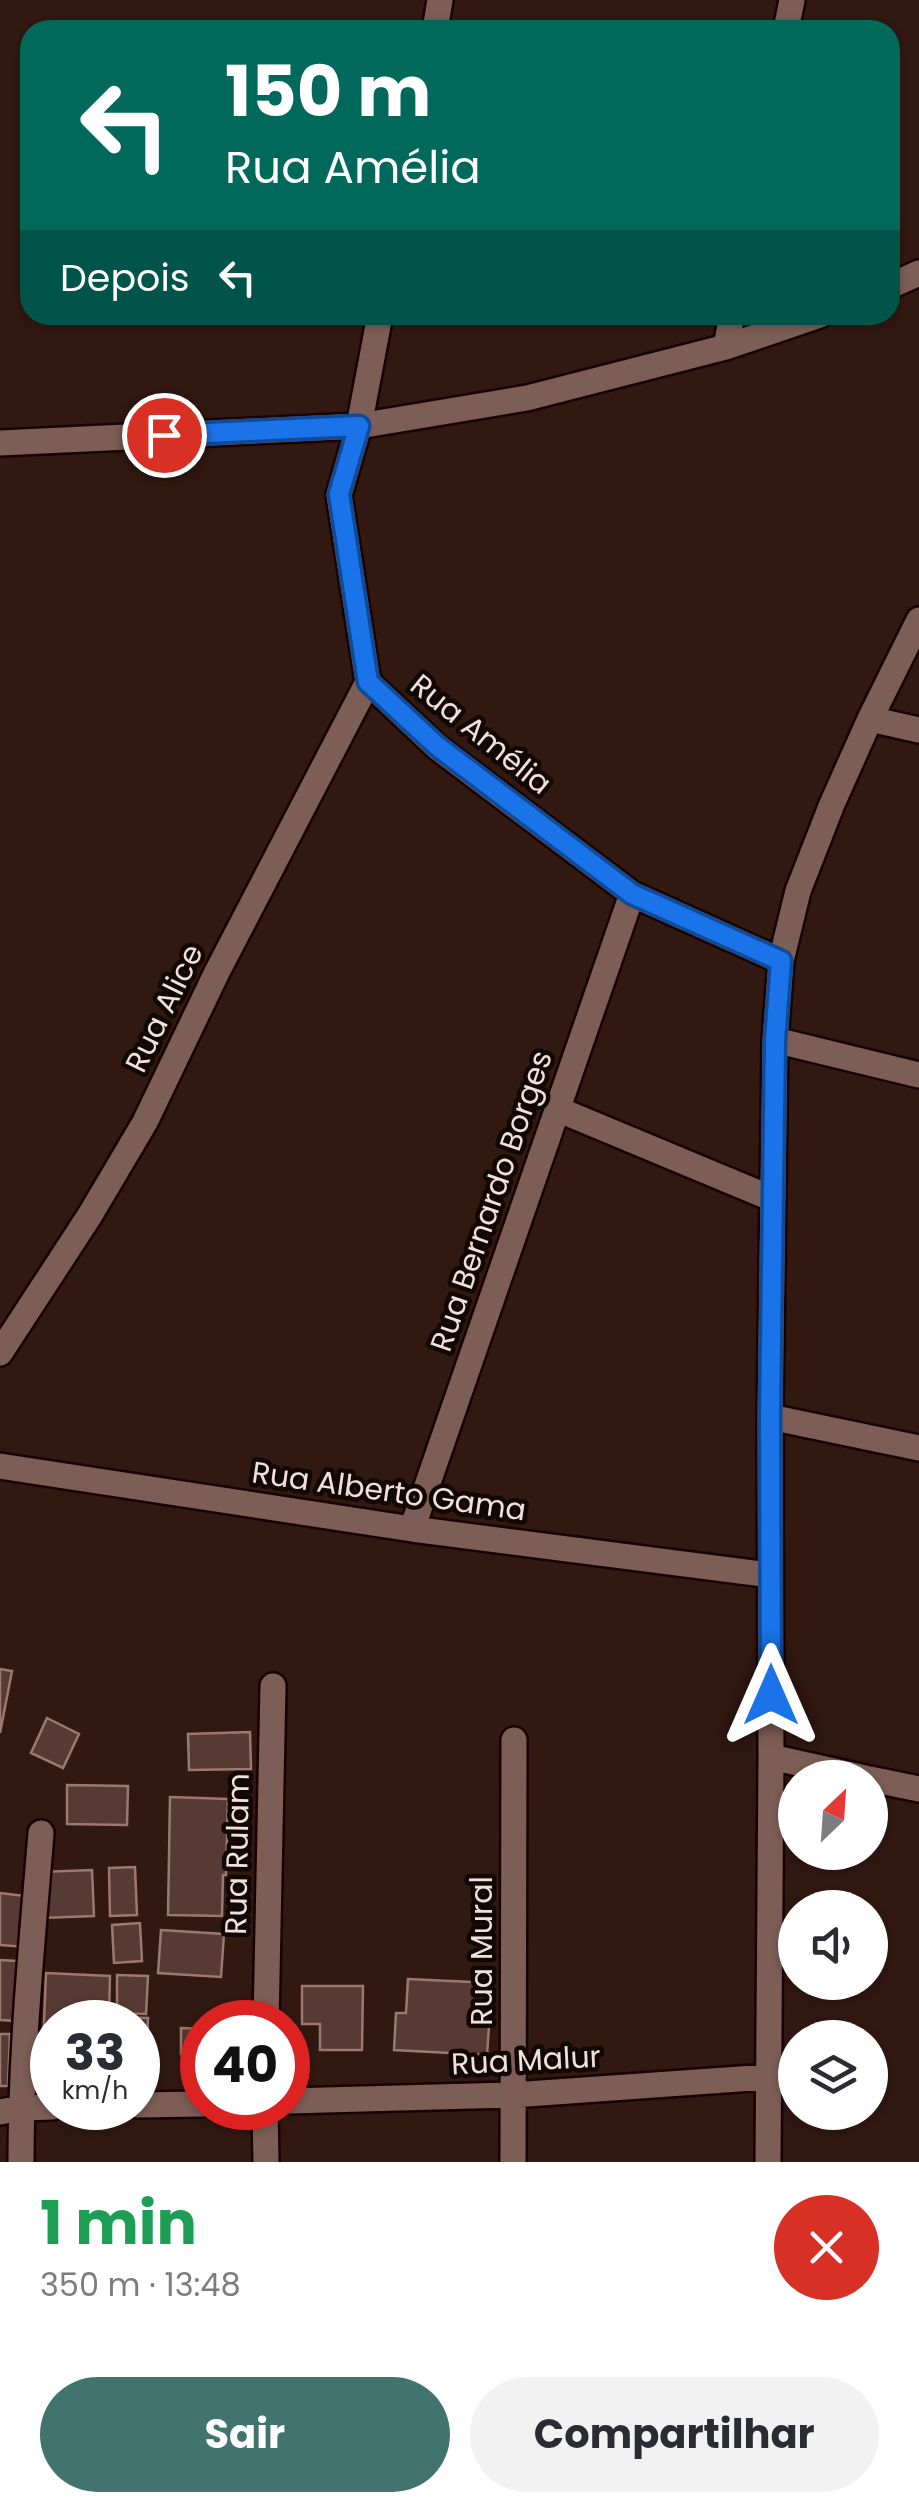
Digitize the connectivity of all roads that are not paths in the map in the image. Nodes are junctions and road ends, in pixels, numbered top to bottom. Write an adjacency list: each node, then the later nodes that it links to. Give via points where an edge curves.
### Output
1 (378, 325): 5 (street)
2 (730, 325): 4 (street)
3 (791, 325): 4 (street)
4 (726, 347): 5 (street, via 527,398)
5 (359, 426): 6 (street); 8 (street, Rua Amélia, via 339,494)
6 (0, 444)
7 (919, 620): 9 (street)
8 (368, 682): 11 (street, Rua Amélia, via 437,746); 17 (street, Rua Alice, via 145,1122)
9 (870, 719): 10 (street); 12 (street, via 798,890)
10 (919, 730)
11 (632, 894): 12 (street, Rua Amélia); 15 (street, Rua Bernardo Borges)
12 (781, 961): 13 (street)
13 (775, 1040): 14 (street); 16 (street)
14 (919, 1075)
15 (557, 1109): 16 (street); 21 (street, Rua Bernardo Borges)
16 (774, 1199): 18 (street)
17 (0, 1353)
18 (770, 1417): 19 (street); 22 (street)
19 (919, 1448)
20 (0, 1466): 21 (street, Rua Alberto Gama)
21 (412, 1529): 22 (street, Rua Alberto Gama)
22 (770, 1575): 25 (street)
23 (272, 1686): 30 (street, Rua Rulam)
24 (514, 1740): 32 (street, Rua Mural)
25 (772, 1757): 26 (street); 31 (street)
26 (786, 1760)
27 (888, 1782): 28 (street)
28 (919, 1789)
29 (41, 1834): 34 (street)
30 (266, 2000)
31 (768, 2077): 32 (street, Rua Malur); 39 (street)
32 (513, 2094): 33 (street, Rua Malur); 38 (street, Rua Mural)
33 (310, 2100)
34 (10, 2110): 36 (street)
35 (265, 2130): 37 (street)
36 (20, 2162)
37 (266, 2162)
38 (513, 2162)
39 (768, 2162)

